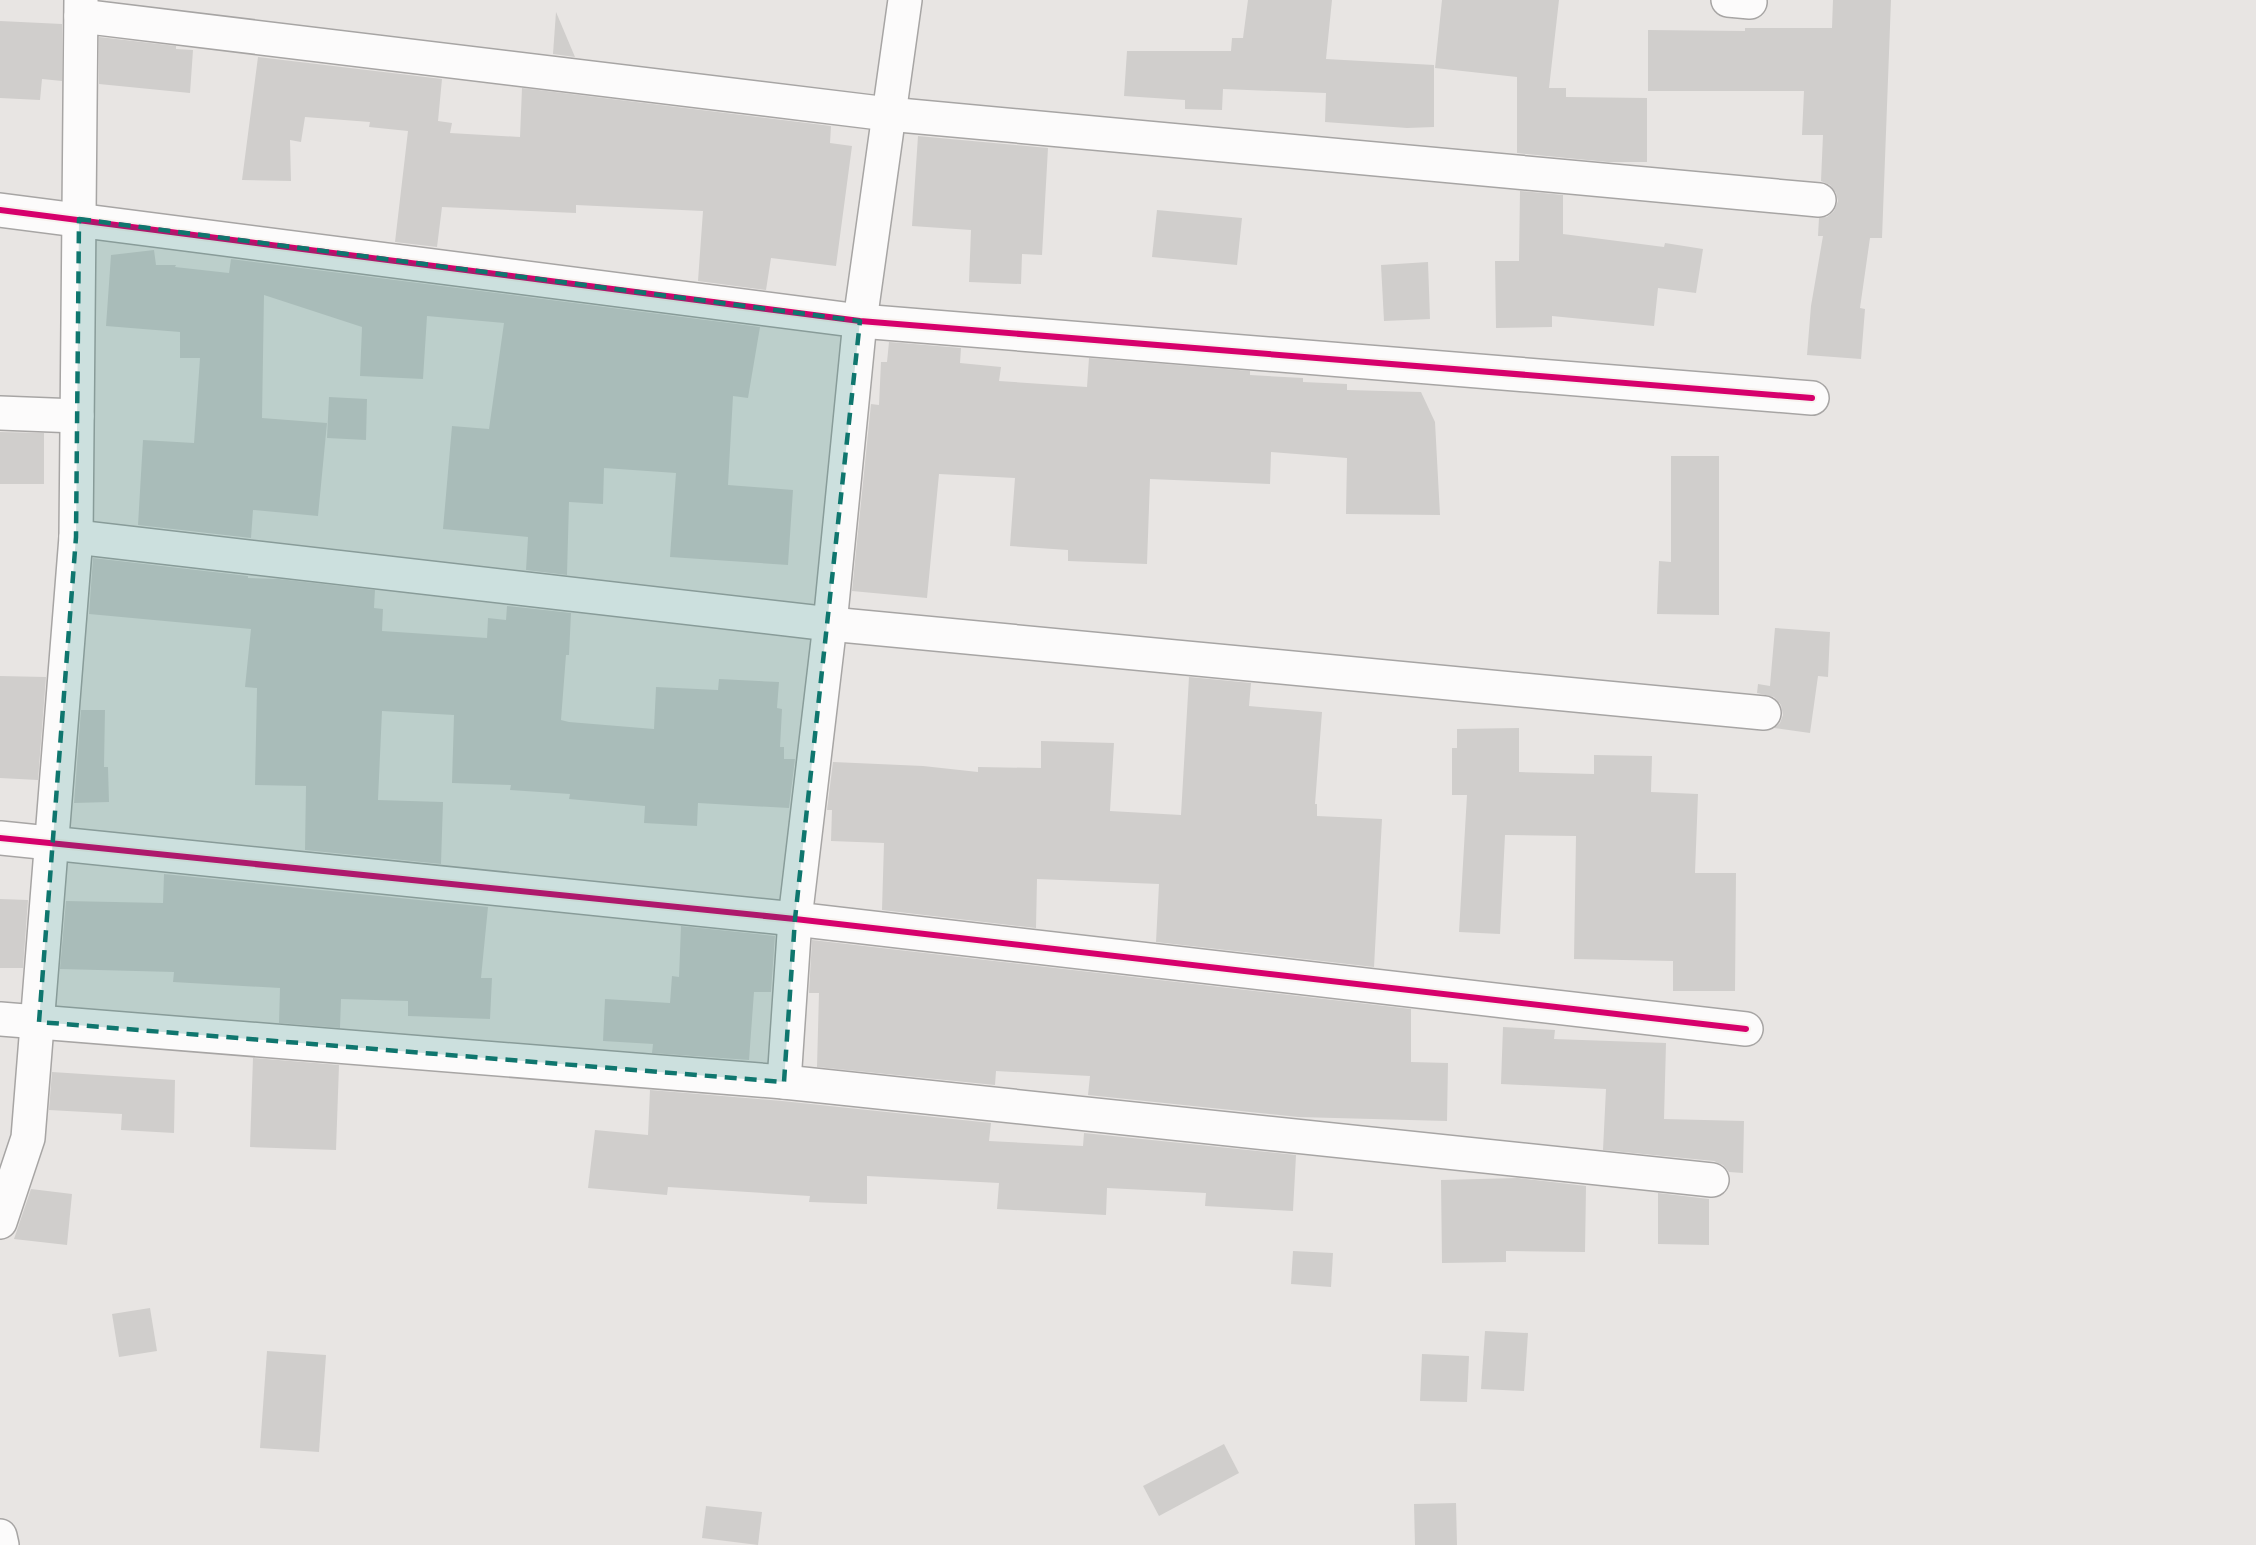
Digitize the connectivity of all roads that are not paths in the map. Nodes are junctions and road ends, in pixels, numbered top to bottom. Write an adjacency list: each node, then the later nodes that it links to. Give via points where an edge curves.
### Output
1 (905, 0): 3 (street)
2 (81, 8): 3 (street); 6 (street)
3 (888, 114): 4 (street); 7 (street)
4 (1819, 200)
5 (0, 210): 6 (street)
6 (79, 219): 7 (street); 10 (street)
7 (860, 321): 8 (street); 12 (street)
8 (1812, 398)
9 (0, 414): 10 (street)
10 (77, 416): 11 (street)
11 (76, 537): 12 (street); 15 (street)
12 (830, 624): 13 (street); 16 (street)
13 (1764, 713)
14 (0, 838): 15 (street)
15 (51, 843): 16 (street); 18 (street)
16 (795, 920): 19 (street); 20 (street)
17 (0, 1019): 18 (street)
18 (39, 1022): 20 (street); 22 (street, via 28,1138)
19 (1746, 1029)
20 (784, 1082): 21 (street)
21 (1712, 1180)
22 (0, 1222)
23 (0, 1536): 24 (street)
24 (2, 1545)

